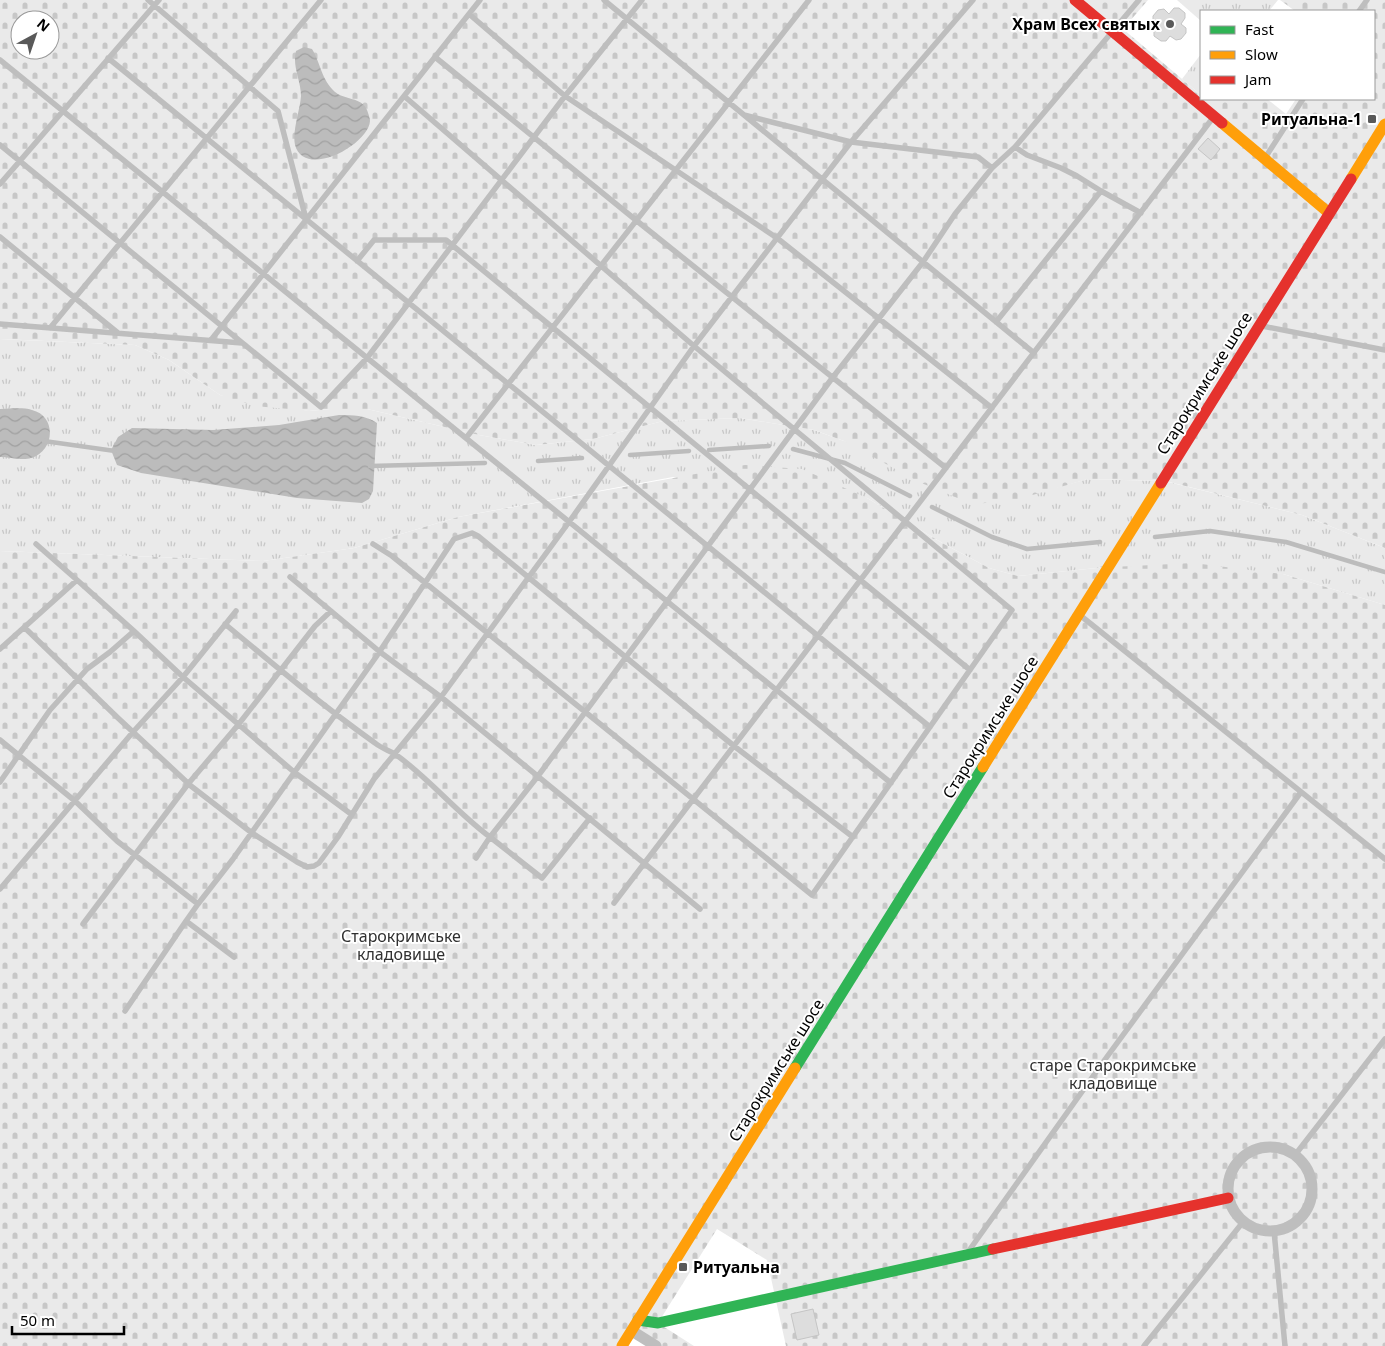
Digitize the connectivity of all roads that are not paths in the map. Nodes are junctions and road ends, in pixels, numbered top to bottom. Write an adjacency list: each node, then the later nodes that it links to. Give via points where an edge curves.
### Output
1 (148, 0): 10 (lane)
2 (321, 0): 17 (lane)
3 (480, 0): 11 (lane)
4 (604, 0): 12 (lane)
5 (642, 0): 12 (lane)
6 (809, 0): 21 (lane)
7 (973, 0): 28 (lane)
8 (1075, 0): 13 (street)
9 (1139, 0): 13 (lane)
10 (156, 2): 15 (lane); 17 (lane)
11 (469, 14): 14 (lane); 19 (lane)
12 (627, 19): 19 (lane); 21 (lane)
13 (1112, 31): 24 (street); 30 (lane)
14 (435, 57): 18 (lane); 26 (lane)
15 (108, 58): 22 (lane); 27 (lane)
16 (0, 60): 22 (lane)
17 (250, 86): 27 (lane); 42 (lane, via 278,111)
18 (404, 96): 35 (lane); 42 (lane)
19 (565, 96): 26 (lane); 34 (lane)
20 (1302, 100): 31 (lane)
21 (729, 103): 23 (lane); 34 (lane)
22 (63, 111): 32 (lane); 39 (lane)
23 (742, 115): 28 (lane); 36 (lane)
24 (1214, 117): 31 (street); 40 (lane)
25 (1385, 124): 41 (street, Старокримське шосе)
26 (534, 137): 35 (lane); 43 (lane)
27 (206, 138): 39 (lane); 42 (lane)
28 (852, 142): 33 (lane, via 978,157); 36 (lane)
29 (0, 145): 32 (lane)
30 (1015, 147): 33 (lane); 38 (lane, via 1027,156 1061,168)
31 (1264, 160): 41 (street)
32 (20, 161): 37 (lane); 46 (lane)
33 (992, 168): 49 (lane)
34 (676, 170): 43 (lane); 45 (lane)
35 (502, 179): 47 (lane); 50 (lane)
36 (822, 180): 45 (lane); 49 (lane)
37 (0, 184)
38 (1101, 191): 40 (lane); 56 (lane)
39 (162, 192): 46 (lane); 51 (lane)
40 (1141, 212): 67 (lane)
41 (1329, 213): 58 (street, Старокримське шосе)
42 (306, 219): 48 (lane); 51 (lane)
43 (637, 221): 50 (lane); 53 (lane)
44 (0, 237): 52 (lane)
45 (777, 238): 53 (lane); 55 (lane)
46 (120, 243): 52 (lane); 59 (lane)
47 (452, 245): 48 (lane, via 446,240 374,240); 54 (lane); 61 (lane)
48 (357, 261): 54 (lane)
49 (923, 262): 55 (lane); 56 (lane)
50 (602, 265): 61 (lane); 65 (lane)
51 (263, 274): 59 (lane); 68 (lane)
52 (74, 297): 60 (lane); 62 (lane)
53 (732, 297): 65 (lane); 69 (lane)
54 (408, 303): 68 (lane); 70 (lane)
55 (879, 319): 69 (lane); 72 (lane)
56 (996, 322): 67 (lane)
57 (0, 324): 60 (lane)
58 (1259, 325): 66 (lane); 91 (street, Старокримське шосе)
59 (222, 326): 63 (lane); 64 (lane)
60 (50, 328): 62 (lane)
61 (553, 328): 70 (lane); 71 (lane)
62 (118, 333): 63 (lane)
63 (210, 340): 64 (lane)
64 (242, 343): 68 (lane, via 321,407)
65 (694, 346): 71 (lane); 73 (lane)
66 (1385, 350)
67 (1034, 353): 72 (lane)
68 (367, 358): 74 (lane)
69 (833, 377): 73 (lane); 76 (lane)
70 (509, 384): 74 (lane); 75 (lane)
71 (650, 407): 75 (lane); 77 (lane)
72 (992, 408): 76 (lane)
73 (794, 429): 77 (lane); 78 (lane)
74 (466, 438): 79 (lane)
75 (608, 465): 79 (lane); 82 (lane)
76 (946, 468): 78 (lane)
77 (750, 490): 82 (lane); 86 (lane)
78 (906, 521): 86 (lane); 101 (lane, via 1012,610)
79 (569, 522): 84 (lane); 88 (lane)
80 (36, 544): 85 (lane)
81 (373, 544): 87 (lane)
82 (708, 546): 88 (lane); 96 (lane)
83 (290, 577): 90 (lane)
84 (527, 577): 87 (lane, via 472,533 454,539); 95 (lane); 99 (lane)
85 (77, 580): 93 (lane); 94 (lane)
86 (861, 580): 96 (lane); 101 (lane)
87 (425, 582): 95 (lane); 98 (lane)
88 (667, 601): 99 (lane); 104 (lane)
89 (236, 611): 92 (lane)
90 (331, 611): 98 (lane); 100 (lane, via 315,626)
91 (1079, 615): 120 (lane); 146 (street, Старокримське шосе)
92 (225, 624): 100 (lane); 102 (lane)
93 (25, 628): 97 (lane); 103 (lane)
94 (134, 631): 102 (lane); 103 (lane)
95 (486, 632): 105 (lane); 106 (lane)
96 (818, 636): 104 (lane); 109 (lane)
97 (0, 649)
98 (380, 652): 105 (lane); 107 (lane)
99 (626, 657): 106 (lane); 112 (lane)
100 (281, 670): 107 (lane); 108 (lane)
101 (970, 670): 109 (lane)
102 (184, 677): 108 (lane); 110 (lane)
103 (78, 680): 110 (lane); 114 (lane, via 50,710)
104 (777, 690): 112 (lane); 118 (lane)
105 (441, 696): 113 (lane); 116 (lane)
106 (585, 712): 116 (lane); 121 (lane)
107 (336, 714): 113 (lane); 115 (lane)
108 (238, 725): 115 (lane); 119 (lane)
109 (930, 727): 118 (lane)
110 (133, 732): 119 (lane); 122 (lane)
111 (0, 740): 114 (lane)
112 (734, 746): 121 (lane); 127 (lane)
113 (394, 754): 123 (lane); 126 (lane)
114 (19, 755): 117 (lane); 122 (lane)
115 (294, 772): 123 (lane); 125 (lane)
116 (538, 776): 124 (lane); 126 (lane)
117 (0, 782)
118 (891, 783): 127 (lane)
119 (188, 784): 125 (lane); 128 (lane)
120 (1301, 792): 130 (lane); 145 (lane)
121 (694, 799): 127 (lane, via 812,895); 131 (lane)
122 (76, 801): 128 (lane); 132 (lane)
123 (351, 814): 125 (lane, via 338,837 314,866 307,867 297,862)
124 (590, 818): 126 (lane, via 542,878); 131 (lane)
125 (252, 833): 134 (lane)
126 (490, 837): 129 (lane)
127 (853, 837)
128 (134, 854): 134 (lane); 137 (lane)
129 (476, 858)
130 (1385, 860)
131 (645, 864): 133 (lane); 135 (lane)
132 (0, 890)
133 (614, 903)
134 (198, 904): 136 (lane)
135 (700, 909)
136 (186, 921): 138 (lane); 139 (lane)
137 (83, 924)
138 (234, 957)
139 (125, 1011)
140 (1385, 1039): 141 (lane)
141 (1296, 1155): 142 (street, via 1276,1147 1265,1147 1244,1155 1231,1172); 144 (street, via 1309,1172 1311,1200 1303,1216 1294,1224)
142 (1228, 1198): 143 (street, via 1236,1216); 145 (street)
143 (1243, 1222): 144 (street, via 1263,1231); 150 (lane)
144 (1274, 1231): 151 (lane)
145 (965, 1256): 146 (street, via 658,1323)
146 (638, 1320): 147 (street, Старокримське шосе)
147 (632, 1331): 148 (street, Старокримське шосе); 149 (street)
148 (622, 1346)
149 (656, 1346)
150 (1144, 1346)
151 (1285, 1346)

